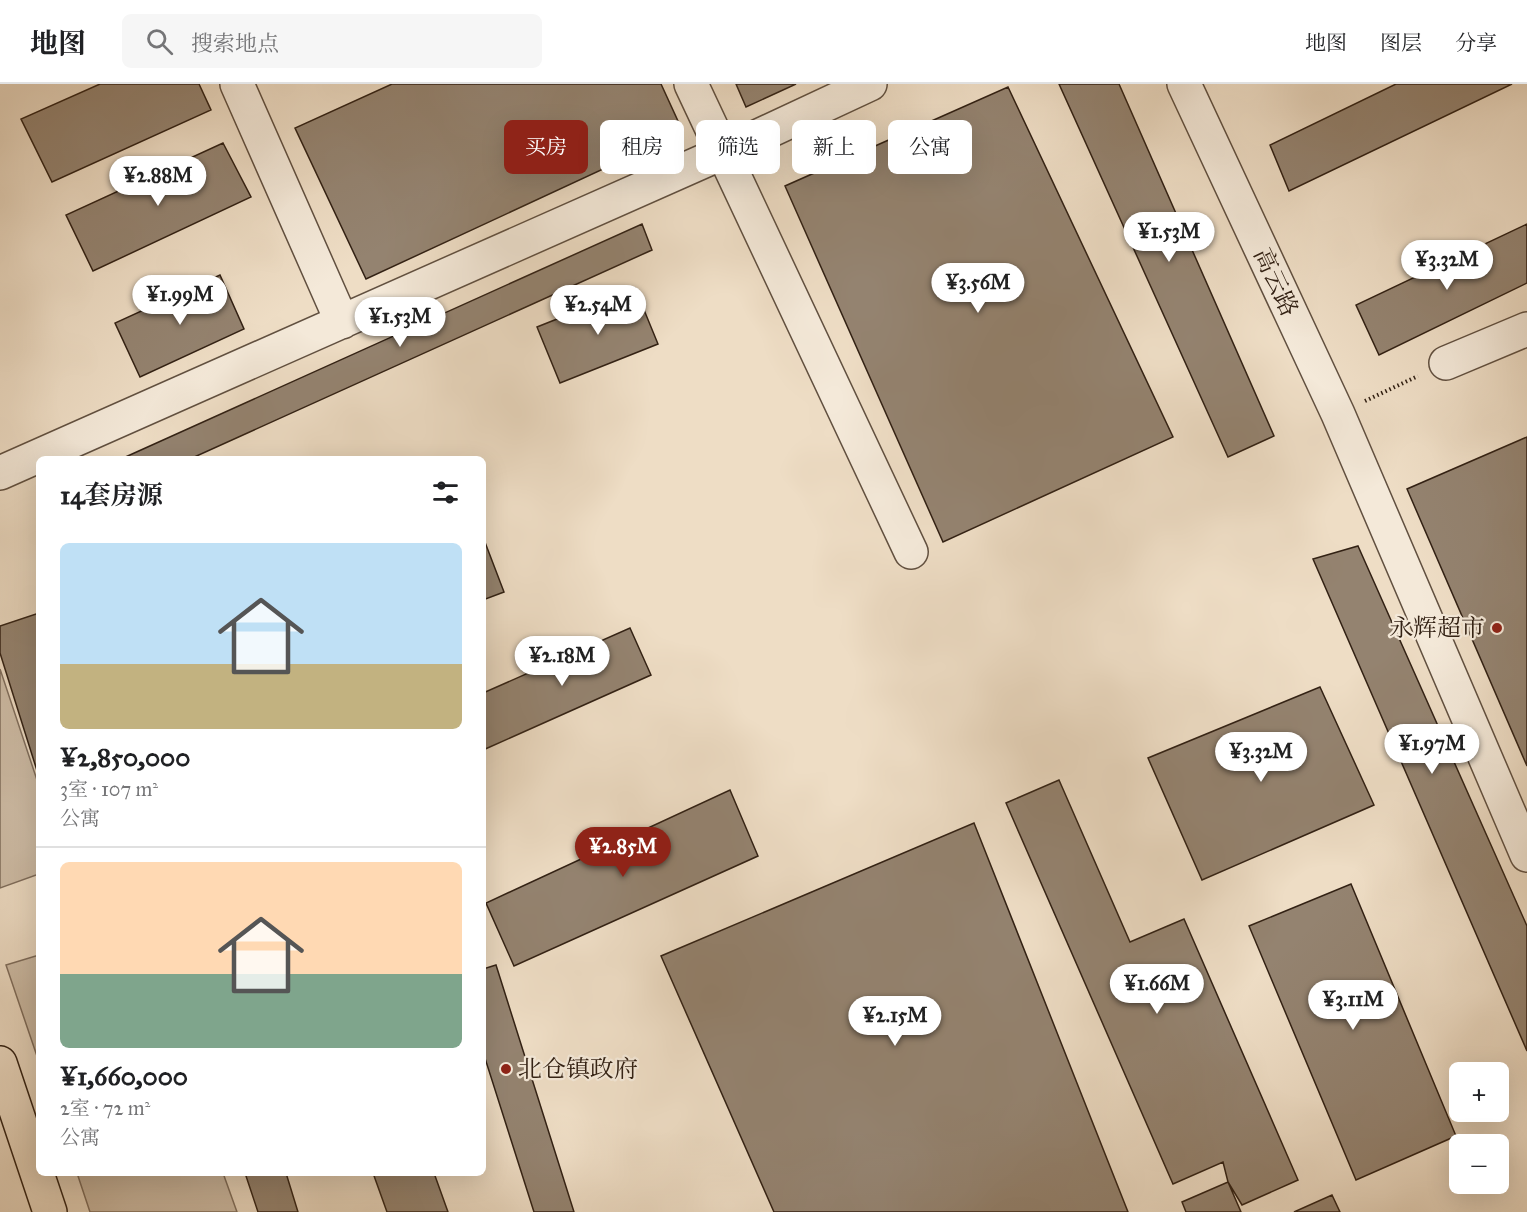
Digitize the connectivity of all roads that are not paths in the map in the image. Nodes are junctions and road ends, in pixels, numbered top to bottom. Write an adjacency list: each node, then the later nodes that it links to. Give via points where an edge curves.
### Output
1 (237, 84): 9 (street)
2 (691, 84): 5 (street)
3 (870, 84): 6 (street)
4 (1184, 84): 16 (street, 高云路, via 1338,414)
5 (707, 120)
6 (780, 126)
7 (696, 165): 9 (street)
8 (732, 174): 15 (street)
9 (342, 322): 12 (street)
10 (1527, 328): 11 (street)
11 (1446, 363)
12 (39, 456)
13 (36, 457): 14 (street)
14 (0, 473)
15 (911, 552)
16 (1527, 855)
17 (0, 1063): 18 (main road)
18 (36, 1170)
19 (38, 1176): 20 (main road)
20 (50, 1212)

